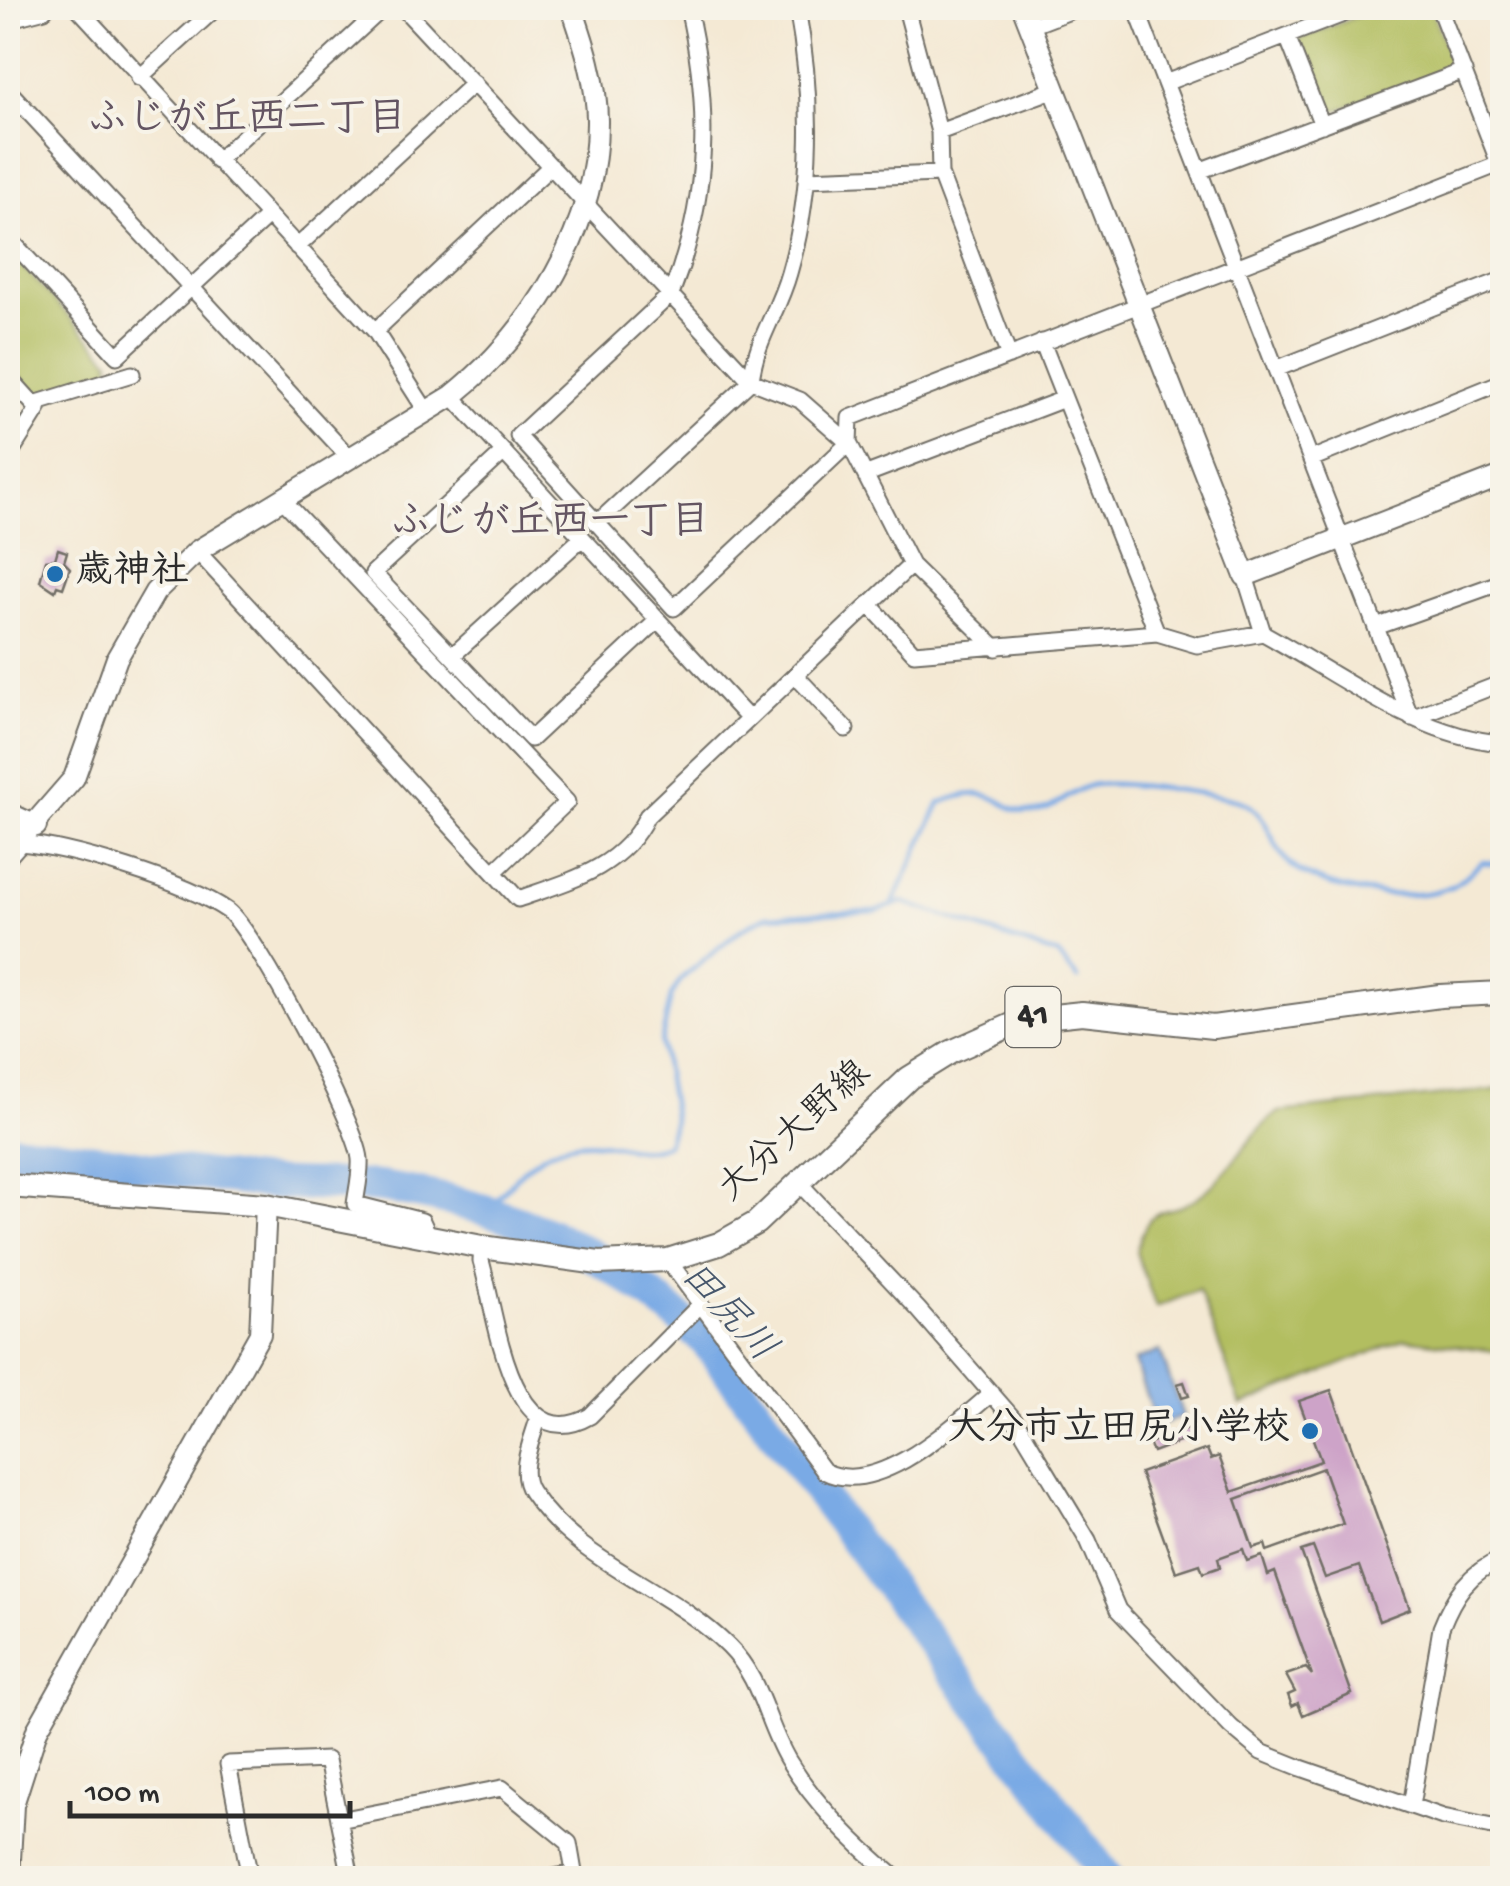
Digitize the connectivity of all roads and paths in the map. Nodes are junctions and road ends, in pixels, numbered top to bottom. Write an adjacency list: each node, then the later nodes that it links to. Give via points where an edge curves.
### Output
1 (42, 8): 14 (street)
2 (78, 8): 18 (street)
3 (216, 8): 18 (street)
4 (383, 8): 25 (street)
5 (403, 8): 20 (street)
6 (572, 8): 31 (street, via 597,121)
7 (688, 8): 38 (street, via 705,94 705,143 699,201)
8 (796, 8): 30 (street, via 806,54)
9 (906, 8): 24 (street)
10 (1078, 8): 15 (street)
11 (1136, 8): 19 (street)
12 (1358, 8): 16 (street)
13 (1439, 8): 17 (street)
14 (8, 17)
15 (1027, 17): 22 (street)
16 (1287, 36): 19 (street); 23 (street)
17 (1464, 72): 23 (street); 27 (street)
18 (139, 78): 25 (street)
19 (1165, 83): 28 (street)
20 (474, 84): 26 (street); 34 (street)
21 (8, 90): 37 (street)
22 (1053, 90): 24 (street); 39 (street)
23 (1322, 125): 28 (street)
24 (938, 132): 29 (street)
25 (217, 161): 32 (street)
26 (551, 166): 31 (street); 40 (street)
27 (1502, 166): 35 (street)
28 (1199, 171): 35 (street)
29 (940, 174): 30 (street); 42 (street)
30 (806, 179): 46 (street, via 789,273 755,348)
31 (585, 202): 38 (street); 48 (street, via 534,311 490,366)
32 (268, 216): 34 (street); 37 (street)
33 (11, 247): 37 (street, via 117,356)
34 (297, 247): 40 (street)
35 (1236, 267): 39 (street); 43 (street)
36 (1502, 280): 43 (street)
37 (191, 287): 54 (street)
38 (671, 294): 46 (street); 60 (street, via 518,436)
39 (1140, 304): 41 (street); 65 (street)
40 (375, 331): 51 (street)
41 (1042, 342): 42 (street); 49 (street)
42 (1008, 356): 52 (street, via 850,418)
43 (1276, 369): 56 (street)
44 (132, 374): 50 (street)
45 (8, 376): 50 (street)
46 (752, 380): 52 (street, via 800,400); 60 (street)
47 (1502, 382): 56 (street)
48 (452, 396): 51 (street); 53 (street)
49 (1064, 399): 57 (street); 70 (street)
50 (34, 404): 55 (street, via 38,409)
51 (425, 409): 54 (street)
52 (849, 444): 57 (street); 60 (street, via 674,608)
53 (504, 452): 61 (street); 73 (street, via 372,573)
54 (348, 457): 59 (street)
55 (8, 458)
56 (1311, 459): 62 (street)
57 (867, 474): 64 (street)
58 (1502, 476): 62 (street)
59 (282, 499): 63 (street); 83 (street, via 566,802)
60 (597, 523)
61 (582, 538): 68 (street); 73 (street)
62 (1342, 539): 65 (street); 69 (street)
63 (198, 551): 81 (street, via 155,592 137,620 74,778); 83 (street)
64 (911, 565): 67 (street); 72 (street)
65 (1245, 576): 71 (street)
66 (1502, 582): 69 (street)
67 (869, 604): 72 (street, via 914,653); 74 (street)
68 (658, 620): 73 (street, via 531,740); 77 (street)
69 (1376, 628): 76 (street)
70 (1158, 633): 71 (street, via 1196,645); 72 (street)
71 (1262, 633): 76 (street)
72 (996, 648)
73 (452, 656)
74 (795, 675): 77 (street); 78 (street)
75 (1502, 682): 76 (street)
76 (1411, 718): 79 (street, via 1470,741)
77 (749, 719): 83 (street, via 647,816 634,843 580,878 518,899)
78 (846, 729)
79 (1502, 743)
80 (8, 813): 81 (street)
81 (36, 826): 82 (street)
82 (14, 848): 88 (street, via 59,846 233,915 329,1074 360,1162 355,1204 422,1222)
83 (494, 872)
84 (1502, 993): 85 (main road, 大分大野線 / 41, via 1213,1027 1082,1013 1025,1019 923,1068)
85 (800, 1184): 90 (main road, 大分大野線 / 41, via 756,1223 719,1244); 92 (street)
86 (8, 1186): 87 (main road, 大分大野線 / 41)
87 (266, 1205): 88 (main road, 大分大野線 / 41); 99 (street, via 260,1334 37,1730 16,1790)
88 (428, 1234): 89 (main road, 大分大野線 / 41)
89 (482, 1247): 90 (main road, 大分大野線 / 41, via 600,1264); 93 (street, via 506,1368)
90 (668, 1260): 91 (street)
91 (700, 1305): 92 (street, via 824,1471 839,1479 897,1463); 93 (street, via 590,1416 574,1425)
92 (992, 1393): 95 (street, via 1052,1474 1118,1610 1230,1728 1260,1752)
93 (538, 1419): 103 (street, via 525,1475 530,1491 597,1558 668,1599 751,1670 802,1780)
94 (1502, 1558): 95 (street, via 1468,1578 1441,1628)
95 (1411, 1806): 97 (street)
96 (339, 1820): 98 (street, via 502,1788 569,1843); 100 (street, via 327,1760 228,1764); 101 (street)
97 (1502, 1829)
98 (575, 1876): 102 (street)
99 (9, 1878)
100 (250, 1878)
101 (350, 1878)
102 (548, 1878)
103 (896, 1878)

